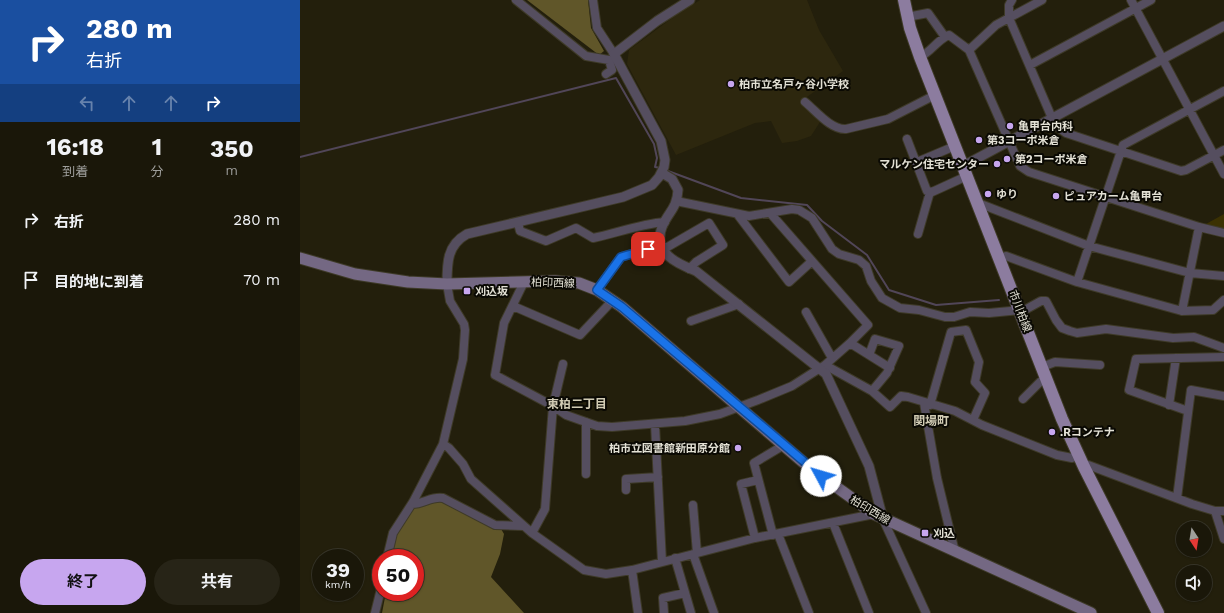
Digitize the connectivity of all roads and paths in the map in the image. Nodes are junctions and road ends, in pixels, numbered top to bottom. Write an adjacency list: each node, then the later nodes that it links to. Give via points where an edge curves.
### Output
1 (516, 0): 15 (street, via 586,56)
2 (593, 0): 15 (street, via 597,28)
3 (690, 0): 15 (street, via 658,21)
4 (904, 0): 10 (main road, 市川柏線)
5 (1012, 0): 11 (street, via 1009,5)
6 (1042, 0): 11 (street)
7 (1131, 0): 9 (street)
8 (1151, 0): 9 (street)
9 (1135, 8): 17 (street); 18 (street)
10 (907, 17): 13 (street, via 928,13); 16 (main road, 市川柏線)
11 (1009, 18): 14 (street, via 996,25); 18 (street)
12 (1224, 26): 17 (street)
13 (945, 37): 14 (street, via 952,35); 16 (street)
14 (969, 50): 26 (street)
15 (613, 57): 19 (street, via 612,70); 33 (street, via 661,141 665,160)
16 (920, 57): 21 (main road, 市川柏線)
17 (1162, 58): 23 (street); 24 (street)
18 (1030, 65): 24 (street)
19 (606, 74)
20 (1224, 91): 23 (street)
21 (934, 95): 22 (street, via 888,119 840,130); 27 (main road, 市川柏線)
22 (805, 102)
23 (1190, 110): 28 (street, via 1123,145); 30 (street)
24 (1052, 118): 26 (street); 28 (street, via 1055,125 1066,133)
25 (907, 139): 31 (street)
26 (1008, 141): 32 (street); 36 (street, via 1020,166 1029,172)
27 (955, 146): 31 (street); 32 (main road, 市川柏線)
28 (1120, 150): 30 (street, via 1181,171); 36 (street)
29 (1224, 150): 30 (street)
30 (1214, 155): 34 (street)
31 (917, 162): 35 (street, via 927,191)
32 (965, 171): 35 (street); 38 (main road, 市川柏線)
33 (662, 173): 37 (street, via 672,179 677,186); 42 (street, via 652,185 623,197)
34 (1224, 174)
35 (930, 192): 45 (street)
36 (1105, 196): 43 (street); 46 (street)
37 (676, 201): 40 (street); 41 (street)
38 (978, 203): 46 (street); 49 (main road, 市川柏線)
39 (771, 214): 40 (street); 50 (street); 62 (street, via 799,210 812,218 832,249 859,260 866,266 871,281 882,298 900,308 945,317 970,312)
40 (738, 215): 50 (street, via 789,282)
41 (665, 222): 42 (street, via 624,229 593,238 576,228 546,241 520,231); 47 (street, via 660,234)
42 (518, 223): 56 (street, via 475,231 461,238 448,257)
43 (1199, 227): 44 (street); 52 (street)
44 (1224, 233)
45 (918, 234)
46 (1088, 246): 52 (street); 55 (street)
47 (663, 247): 51 (street, via 672,261); 51 (street, via 709,223 723,245 696,262); 57 (street, via 621,257)
48 (300, 258): 56 (main road, 柏印西線, via 373,278)
49 (1000, 258): 55 (street, via 1006,256); 62 (main road, 市川柏線)
50 (811, 262): 66 (street, via 868,325)
51 (690, 269): 60 (street)
52 (1190, 273): 53 (street); 63 (street)
53 (1224, 276)
54 (524, 282): 56 (main road, 柏印西線); 57 (main road, 柏印西線, via 579,283); 61 (street)
55 (1077, 282): 63 (street)
56 (447, 284): 89 (street, via 448,295 465,330 463,359)
57 (597, 290): 58 (main road, 柏印西線)
58 (613, 300): 61 (street, via 580,335); 84 (main road, 柏印西線)
59 (1224, 300): 63 (street, via 1213,310)
60 (739, 304): 65 (street); 74 (street)
61 (513, 306): 83 (street, via 502,330 495,375)
62 (1020, 311): 67 (street, via 1046,301 1062,328 1077,333 1106,329 1173,338 1194,337); 75 (main road, 市川柏線)
63 (1182, 311)
64 (806, 312): 70 (street)
65 (691, 321)
66 (850, 343): 68 (street); 70 (street)
67 (1224, 348)
68 (869, 354): 76 (street); 76 (street, via 875,339 899,346)
69 (1224, 357): 71 (street)
70 (832, 358): 74 (street)
71 (1176, 358): 82 (street); 82 (street, via 1136,359 1129,390)
72 (563, 364): 83 (street)
73 (1100, 365): 75 (street, via 1055,362)
74 (823, 367): 78 (street); 84 (street, via 792,386); 102 (street, via 869,466)
75 (1042, 367): 77 (main road, 市川柏線)
76 (890, 368): 78 (street)
77 (1047, 380): 80 (street, via 1040,382); 91 (main road, 市川柏線)
78 (872, 391): 81 (street, via 890,406 901,396)
79 (1224, 396): 85 (street, via 1191,390)
80 (1023, 399)
81 (927, 404): 86 (street, via 955,411); 86 (street, via 951,332 966,330 979,362 976,382 985,393); 110 (street, via 937,478)
82 (1169, 405): 85 (street)
83 (553, 406): 87 (street, via 566,415); 105 (street, via 545,509)
84 (740, 407): 88 (street, via 714,416); 90 (main road, 柏印西線)
85 (1188, 411): 97 (street)
86 (973, 420): 91 (street, via 1057,455 1072,458)
87 (586, 422): 88 (street, via 612,427); 93 (street)
88 (655, 424): 94 (street)
89 (442, 444): 98 (street); 104 (street, via 463,464 471,479)
90 (784, 445): 95 (street, via 754,464); 102 (main road, 柏印西線, via 832,485)
91 (1078, 456): 92 (main road, 市川柏線)
92 (1084, 467): 97 (street, via 1088,465); 126 (main road, 市川柏線)
93 (586, 474)
94 (658, 477): 96 (street, via 626,479); 113 (street)
95 (758, 480): 106 (street); 107 (street, via 741,484)
96 (626, 490)
97 (1176, 498): 100 (street)
98 (412, 504): 104 (street, via 419,504 435,496 495,524); 109 (street, via 393,533)
99 (693, 505): 111 (street)
100 (1214, 511): 101 (street); 108 (street)
101 (1224, 511)
102 (879, 517): 103 (street); 110 (main road, 柏印西線); 124 (street)
103 (833, 523): 106 (street); 123 (street)
104 (523, 526): 105 (street)
105 (532, 533): 114 (street, via 584,570 606,574)
106 (775, 534): 107 (street); 122 (street)
107 (755, 538): 111 (street)
108 (1224, 539)
109 (389, 549)
110 (955, 552): 125 (main road, 柏印西線)
111 (695, 553): 112 (street); 121 (street)
112 (675, 558): 113 (street); 115 (street)
113 (662, 562): 114 (street)
114 (632, 570): 118 (street)
115 (685, 593): 119 (street, via 663,598); 120 (street)
116 (378, 601): 117 (street)
117 (375, 613)
118 (638, 613)
119 (664, 613)
120 (691, 613)
121 (714, 613)
122 (809, 613)
123 (869, 613)
124 (926, 613)
125 (1091, 613)
126 (1158, 613)

